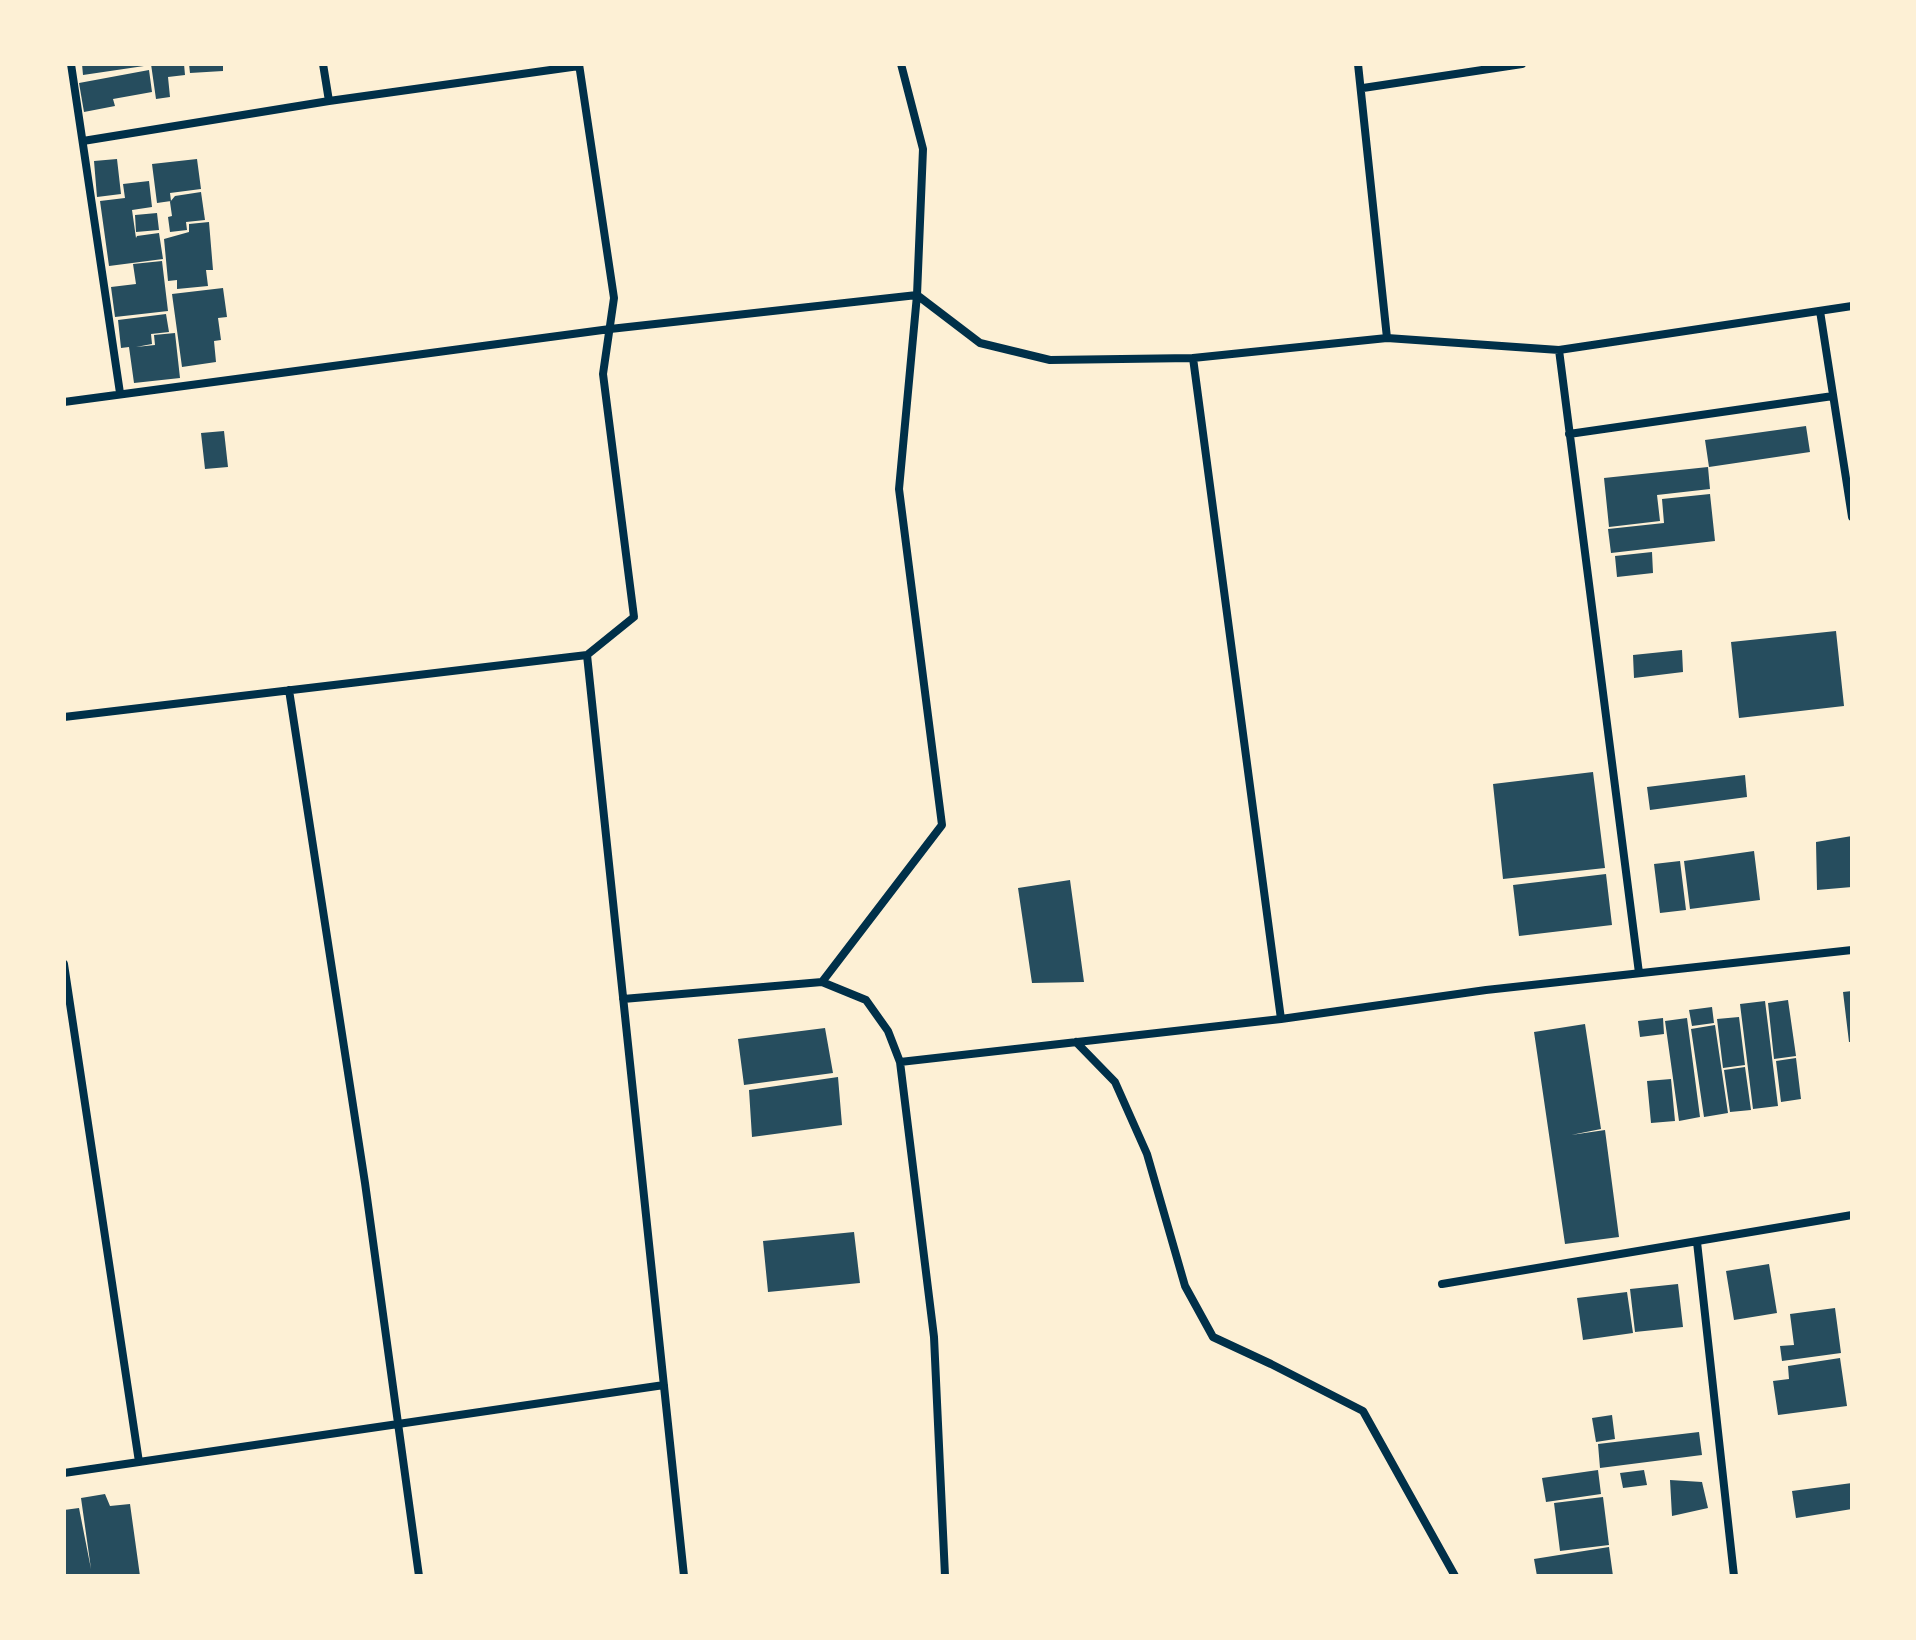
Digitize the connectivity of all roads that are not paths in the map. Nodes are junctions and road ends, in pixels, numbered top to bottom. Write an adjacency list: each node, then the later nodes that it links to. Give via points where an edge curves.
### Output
1 (71, 64): 9 (street)
2 (323, 64): 8 (street)
3 (901, 64): 10 (street, via 923,149)
4 (1358, 64): 7 (street)
5 (1522, 64): 7 (street)
6 (579, 65): 8 (street); 13 (street, via 614,298)
7 (1363, 88): 14 (street)
8 (329, 101): 9 (street)
9 (83, 141): 17 (street)
10 (917, 295): 13 (street); 16 (street, via 980,343 1050,360); 28 (street, via 899,489 942,825)
11 (1852, 306): 12 (street)
12 (1820, 311): 15 (street); 18 (street)
13 (610, 329): 17 (street); 22 (street, via 603,374 634,617)
14 (1387, 338): 15 (street); 16 (street)
15 (1559, 350): 20 (street)
16 (1193, 358): 30 (street)
17 (120, 393): 19 (street)
18 (1833, 396): 20 (street); 21 (street)
19 (64, 402)
20 (1569, 434): 27 (street)
21 (1852, 517)
22 (587, 655): 23 (street); 29 (street)
23 (289, 690): 24 (street); 37 (street)
24 (64, 717)
25 (1852, 950): 27 (street)
26 (64, 964): 38 (street)
27 (1639, 973): 30 (street)
28 (822, 982): 29 (street); 32 (street, via 866,1000 888,1031)
29 (623, 999): 36 (street)
30 (1281, 1019): 31 (street)
31 (1076, 1042): 32 (street); 43 (street, via 1115,1082 1147,1154 1185,1286 1213,1337 1363,1411)
32 (900, 1062): 42 (street, via 934,1337)
33 (1852, 1215): 34 (street)
34 (1697, 1242): 35 (street); 44 (street)
35 (1442, 1284)
36 (664, 1385): 37 (street); 41 (street)
37 (398, 1425): 38 (street); 40 (street)
38 (139, 1462): 39 (street)
39 (64, 1473)
40 (419, 1576)
41 (684, 1576)
42 (945, 1576)
43 (1455, 1576)
44 (1734, 1576)

